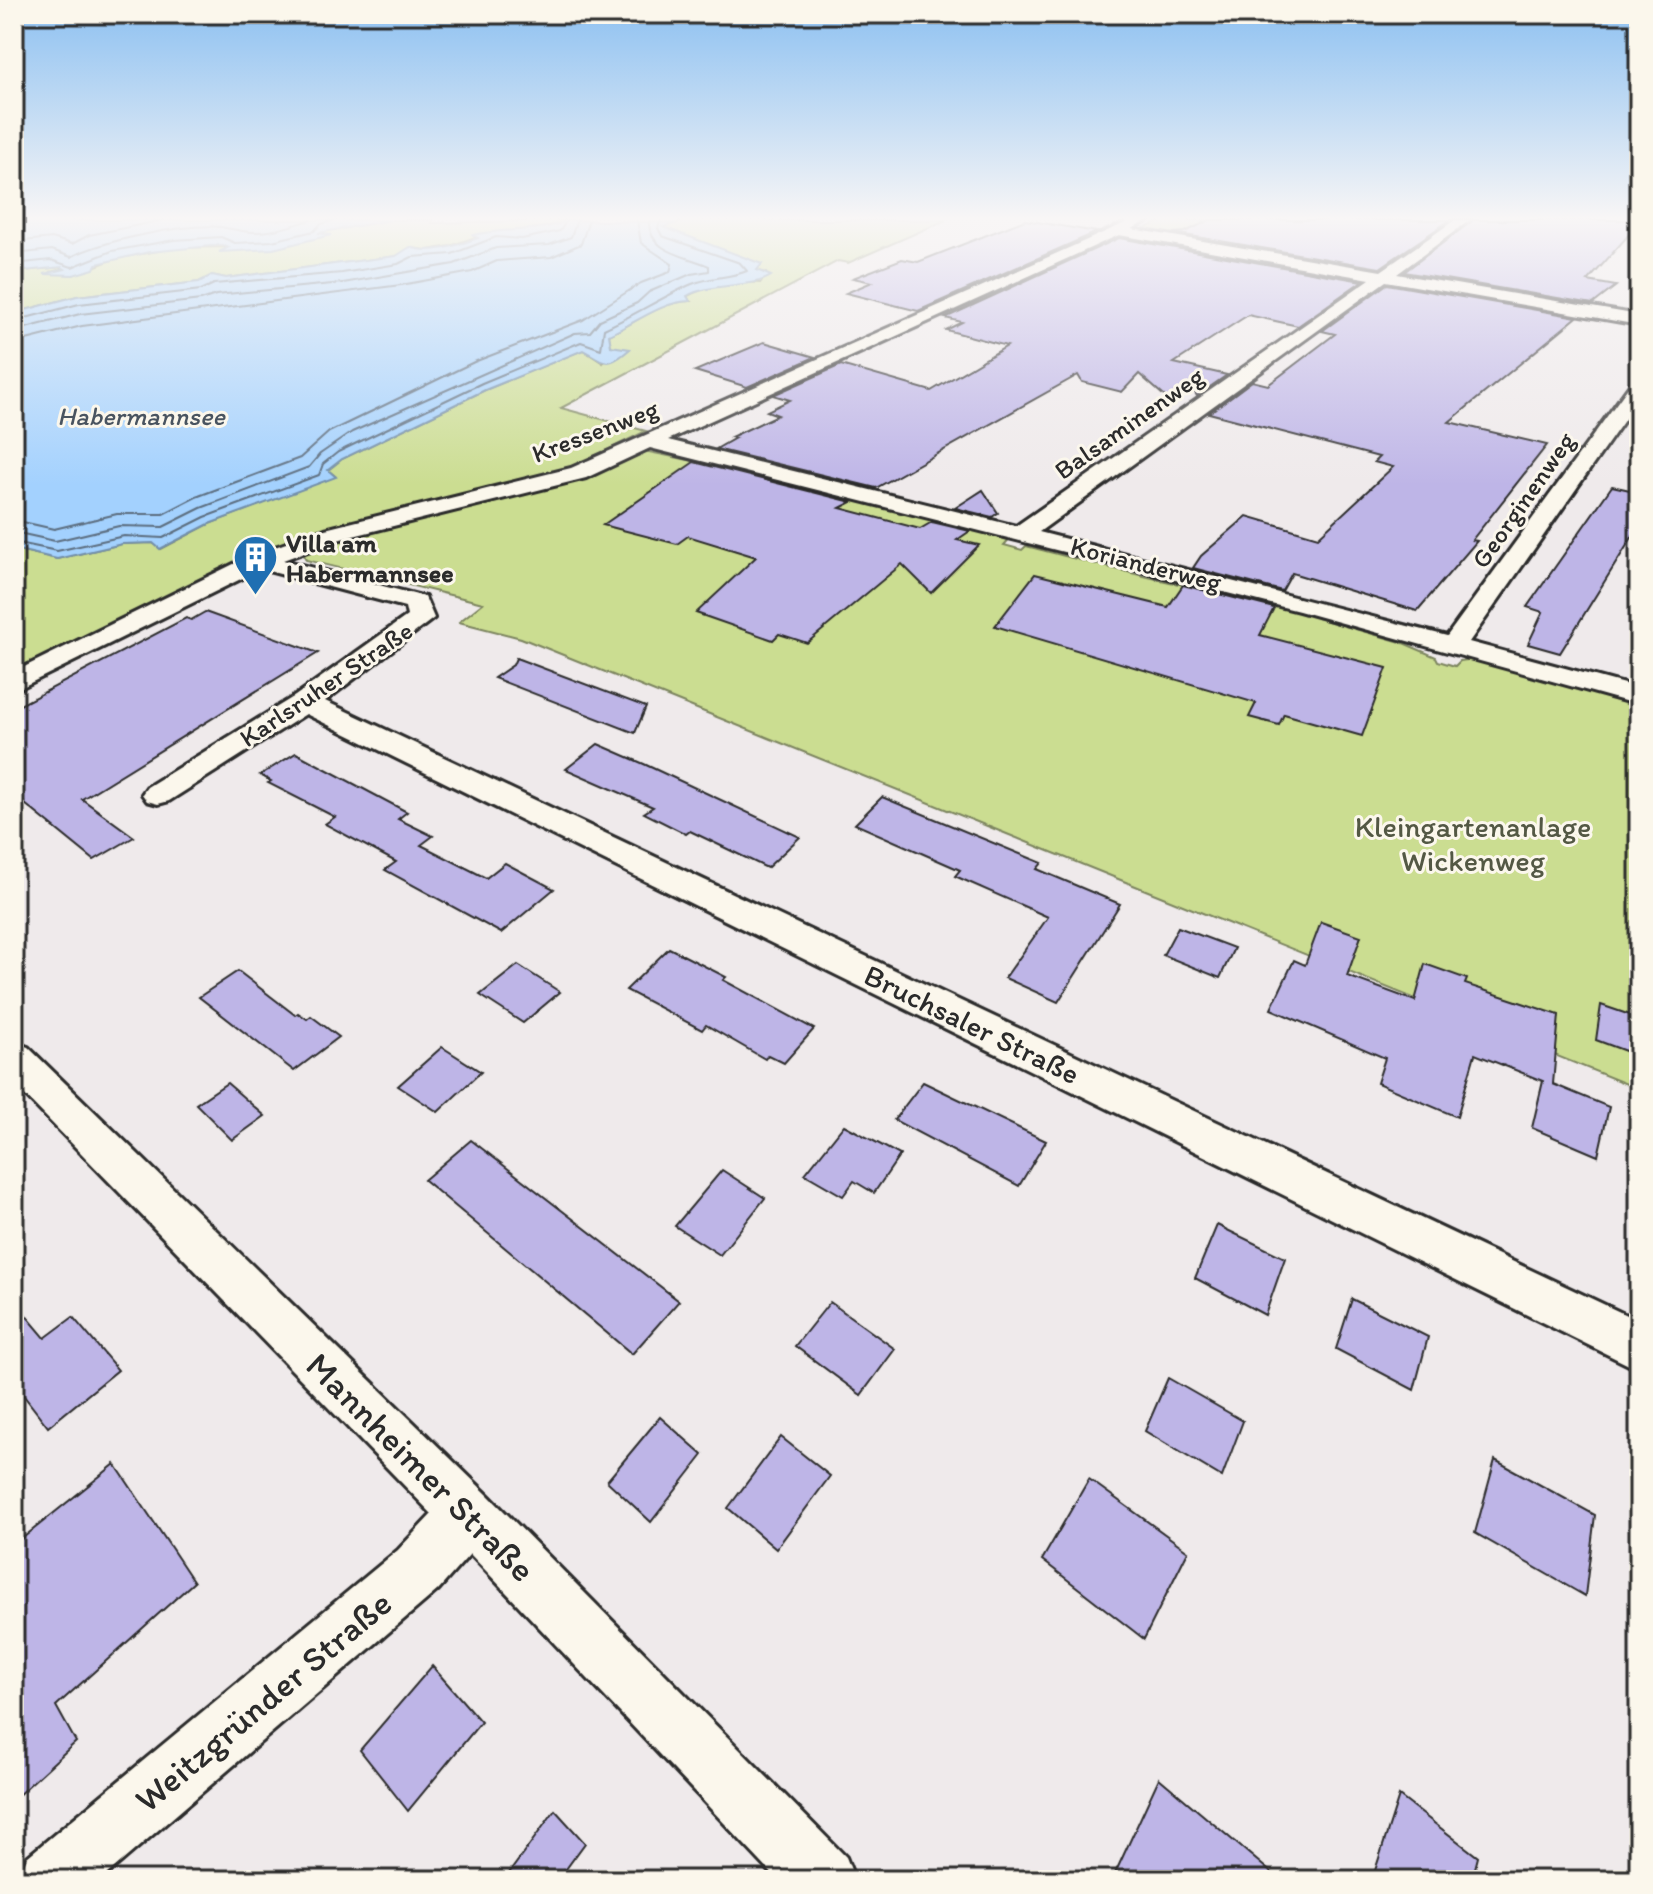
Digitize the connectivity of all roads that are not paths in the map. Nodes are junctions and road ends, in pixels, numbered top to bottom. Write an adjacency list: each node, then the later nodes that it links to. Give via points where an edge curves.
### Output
1 (946, 308): 6 (street, Kressenweg)
2 (1339, 308): 7 (street, Balsaminenweg)
3 (1572, 308): 4 (street)
4 (1639, 320)
5 (1639, 386): 9 (street, Georginenweg)
6 (650, 442): 7 (street, Korianderweg); 8 (street, Kressenweg, via 578,473 333,534)
7 (1022, 533): 9 (street, Korianderweg)
8 (258, 561): 10 (street, Kressenweg); 12 (street, Karlsruher Straße, via 416,602 421,618)
9 (1453, 646): 11 (street, Korianderweg)
10 (14, 683)
11 (1639, 697)
12 (305, 702): 13 (street, Karlsruher Straße); 15 (street, Bruchsaler Straße)
13 (158, 794)
14 (14, 1058): 16 (street, Mannheimer Straße)
15 (1639, 1346)
16 (469, 1514): 17 (street, Weitzgründer Straße, via 418,1570); 18 (street, Mannheimer Straße)
17 (50, 1880)
18 (823, 1880)

